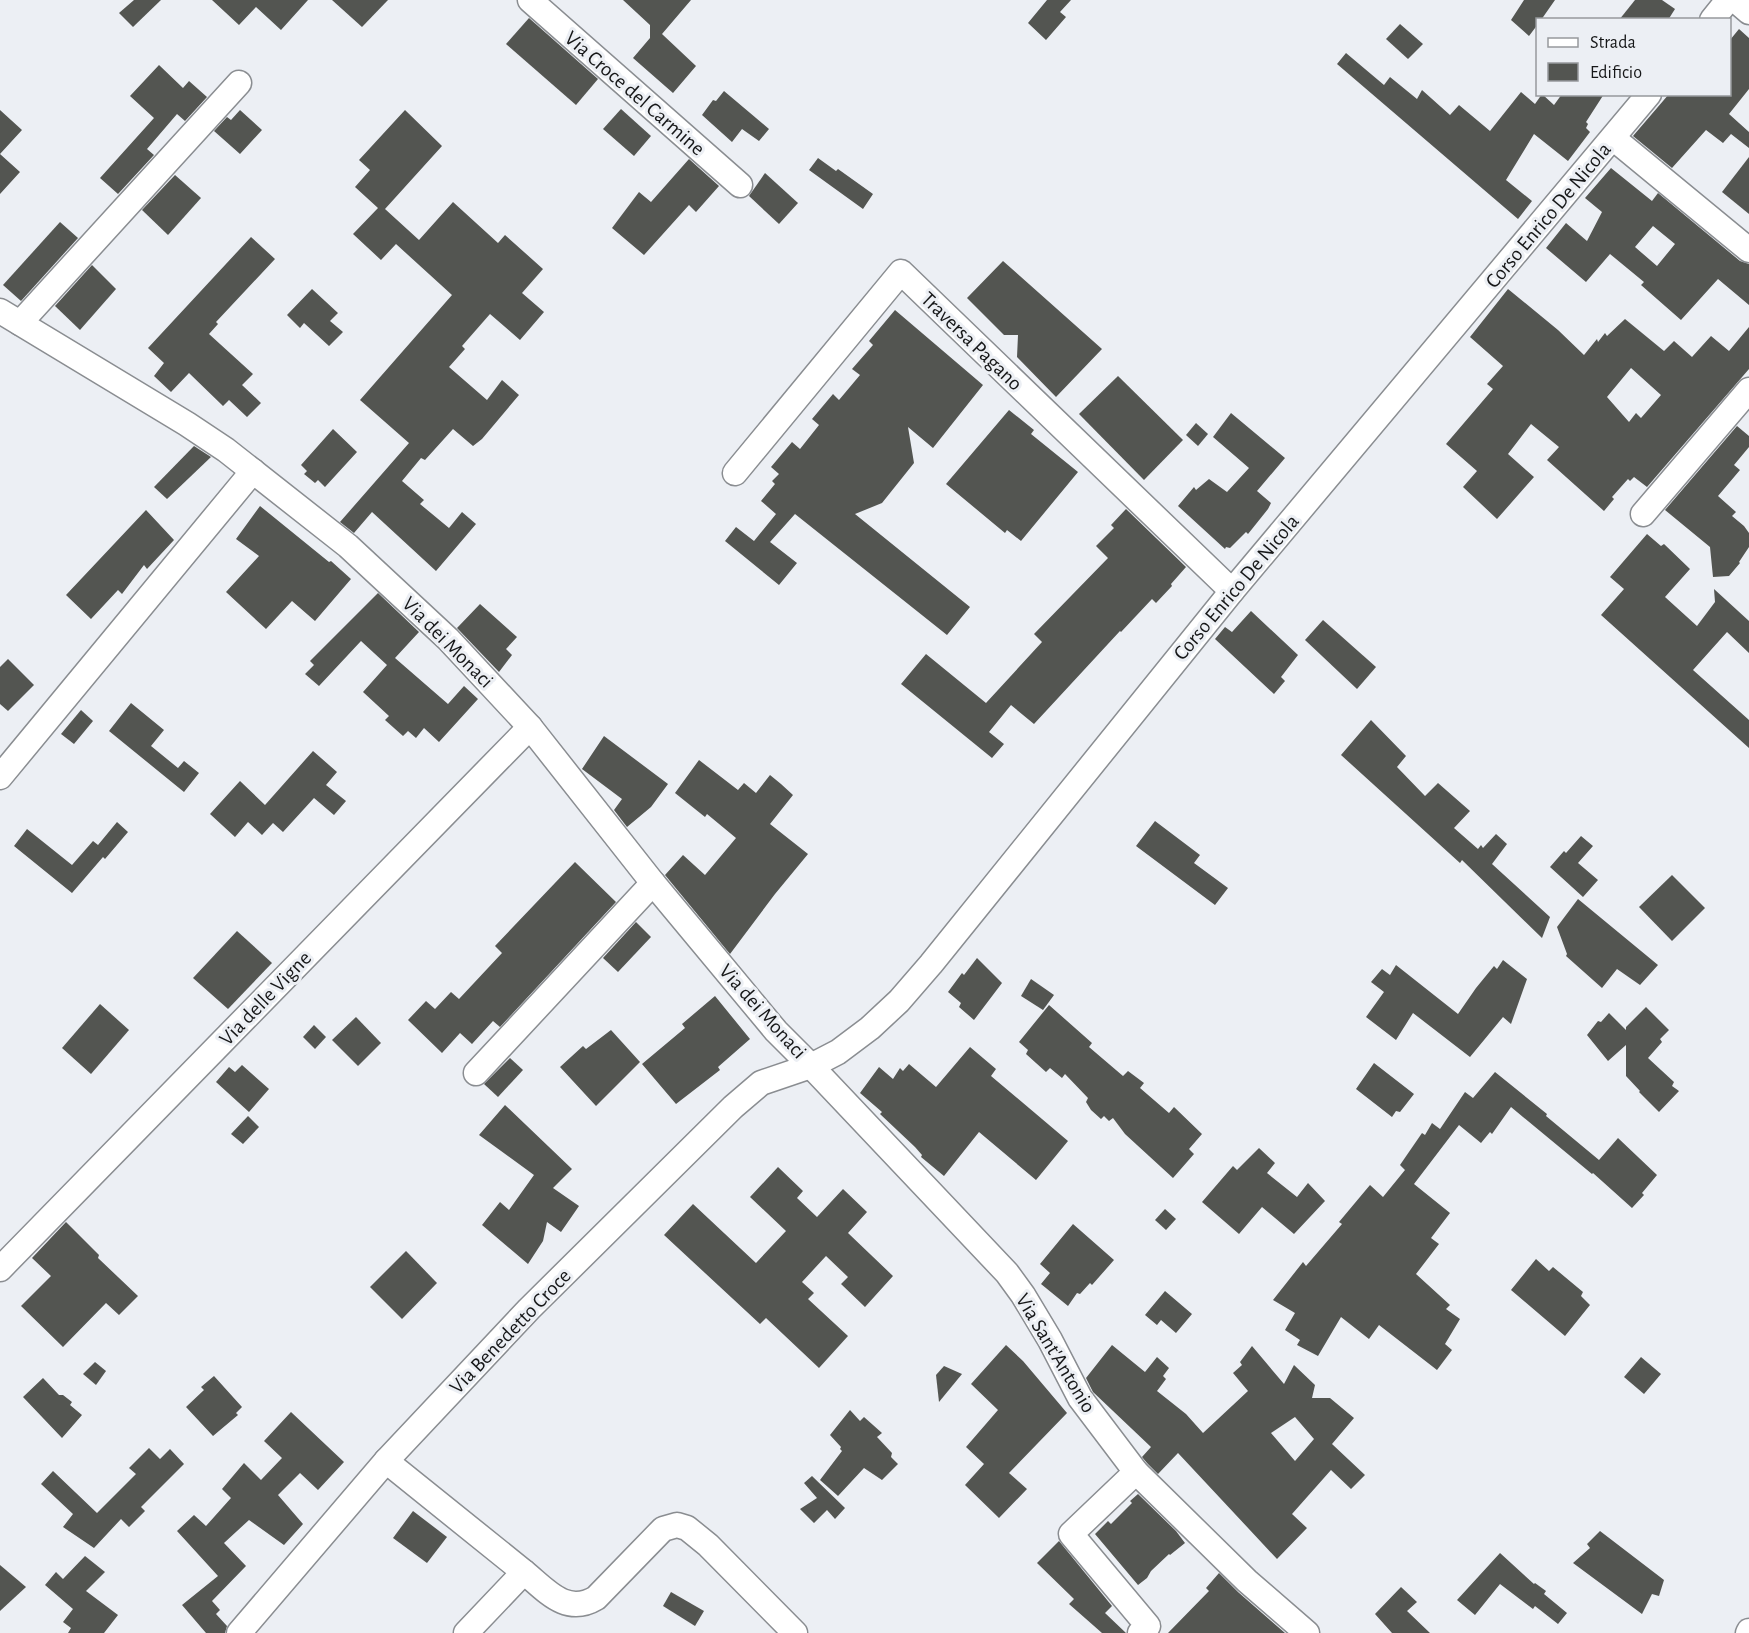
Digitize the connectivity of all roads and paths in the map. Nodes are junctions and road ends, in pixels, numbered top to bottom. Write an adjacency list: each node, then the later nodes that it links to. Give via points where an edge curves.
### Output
1 (530, 0): 10 (street, Via Croce del Carmine)
2 (1728, 0): 5 (street)
3 (1735, 0): 4 (street)
4 (1749, 12)
5 (1714, 18)
6 (239, 83): 12 (street)
7 (1647, 96): 8 (street, Corso Enrico De Nicola)
8 (1613, 138): 11 (street); 17 (street, Corso Enrico De Nicola)
9 (180, 163): 12 (street, via 47,307)
10 (740, 185)
11 (1749, 250)
12 (17, 321): 14 (street, Via dei Monaci, via 187,423)
13 (1749, 390): 16 (street)
14 (253, 471): 18 (street, Via dei Monaci, via 348,546 448,639); 19 (street)
15 (735, 473): 17 (street, Traversa Pagano, via 901,272)
16 (1643, 514)
17 (1232, 591): 21 (street, Corso Enrico De Nicola, via 899,1001 870,1029)
18 (530, 727): 20 (street, Via dei Monaci); 23 (street, Via delle Vigne)
19 (0, 777)
20 (653, 883): 21 (street, Via dei Monaci, via 776,1031); 22 (street)
21 (811, 1066): 24 (street, Via Benedetto Croce, via 761,1083 732,1107 529,1309); 25 (street, Via Sant'Antonio, via 1006,1273 1050,1340 1080,1398)
22 (476, 1072)
23 (0, 1269)
24 (386, 1461): 26 (street); 27 (street, Via Benedetto Croce)
25 (1136, 1472): 30 (street, via 1071,1534 1148,1626); 31 (street, Via Sant'Antonio, via 1247,1581)
26 (524, 1572): 28 (street); 29 (street, via 560,1601 573,1605 588,1602 663,1529 682,1526 708,1545)
27 (239, 1633)
28 (466, 1633)
29 (795, 1633)
30 (1140, 1633)
31 (1307, 1633)

